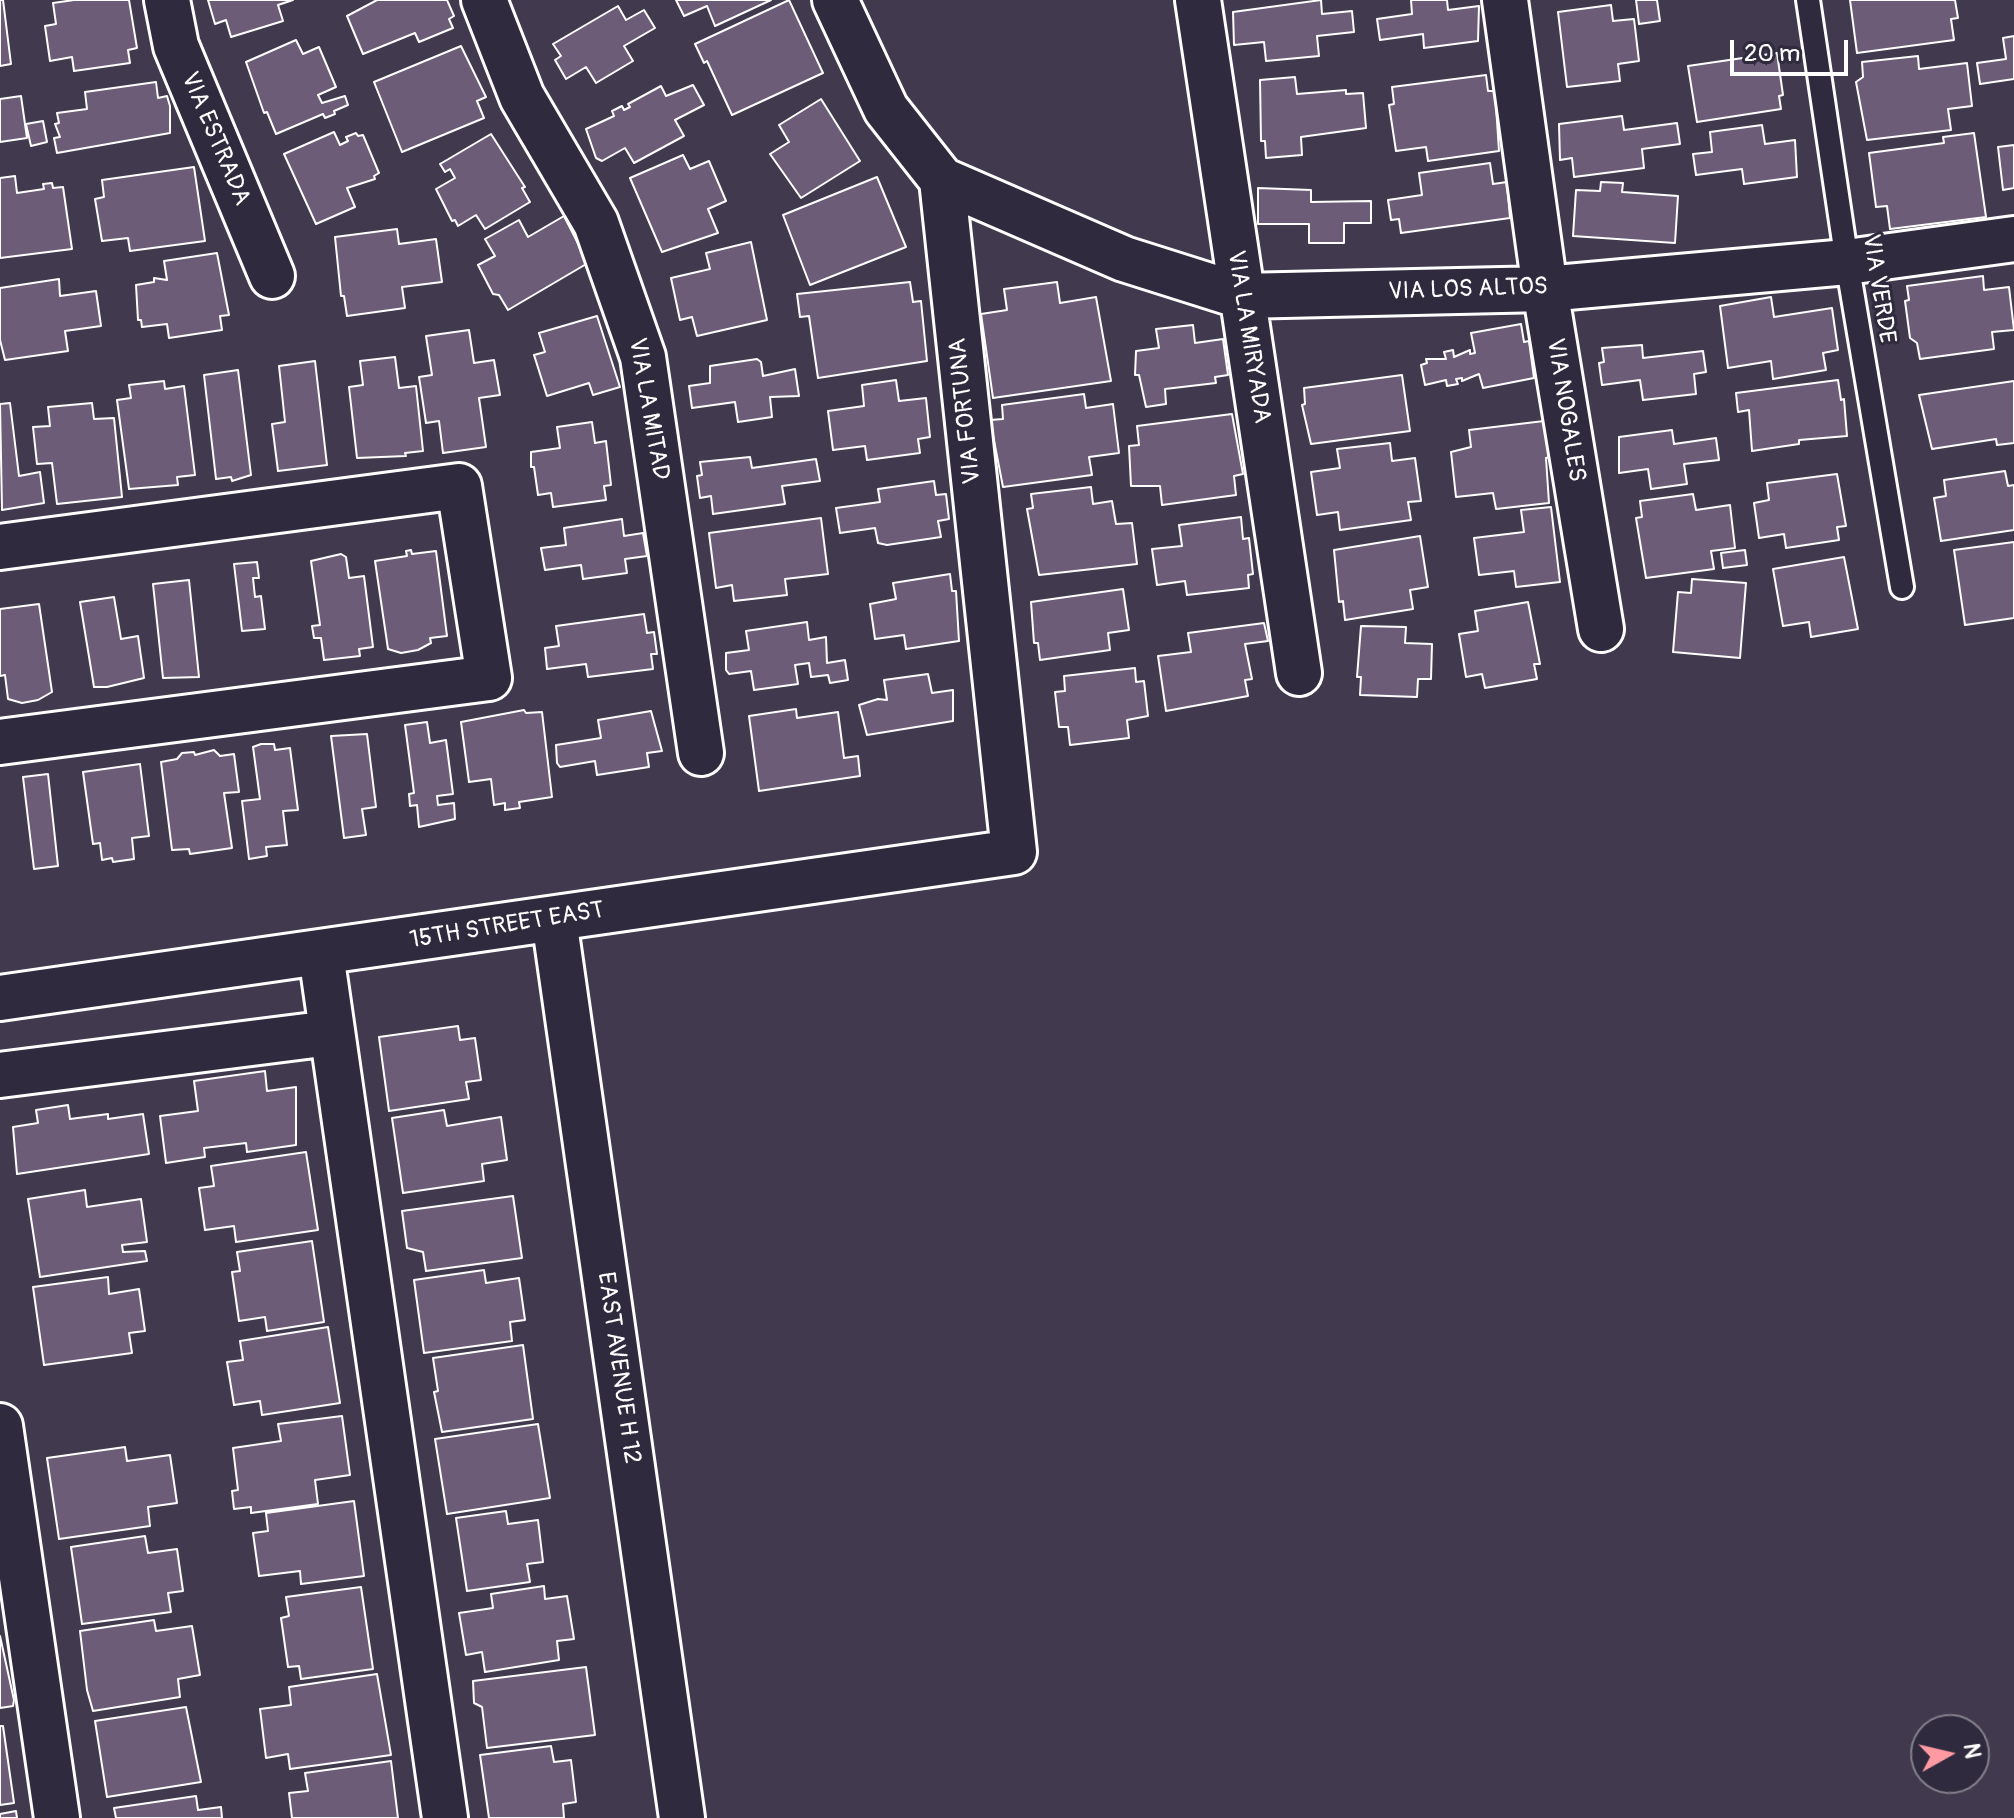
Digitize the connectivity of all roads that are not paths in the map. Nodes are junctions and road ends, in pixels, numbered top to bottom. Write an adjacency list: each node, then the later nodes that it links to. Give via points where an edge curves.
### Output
1 (167, 0): 10 (street, VIA ESTRADA, via 176,46)
2 (484, 0): 18 (street, VIA LA MITAD, via 522,97 596,223 643,357)
3 (835, 0): 7 (street, via 886,109)
4 (1198, 0): 12 (street, VIA LA MIRYADA)
5 (1505, 0): 11 (street, VIA NOGALES)
6 (1808, 0): 9 (lane, VIA VERDE)
7 (942, 180): 12 (street, VIA LOS ALTOS, via 1124,259); 19 (street, VIA FORTUNA)
8 (2014, 239): 9 (street, VIA LOS ALTOS)
9 (1847, 262): 11 (street, VIA LOS ALTOS); 14 (lane, VIA VERDE)
10 (272, 276)
11 (1545, 289): 12 (street, VIA LOS ALTOS); 15 (street, VIA NOGALES)
12 (1241, 296): 16 (street, VIA LA MIRYADA)
13 (0, 547): 17 (street, via 459,486 489,678)
14 (1902, 587)
15 (1601, 629)
16 (1299, 673)
17 (0, 742)
18 (701, 753)
19 (1014, 852): 20 (street, 15TH STREET EAST)
20 (554, 919): 21 (street, 15TH STREET EAST); 28 (street, EAST AVENUE H 12)
21 (321, 954): 22 (street, 15TH STREET EAST); 23 (street)
22 (0, 998)
23 (330, 1033): 24 (street); 27 (street)
24 (0, 1075)
25 (0, 1426): 26 (street)
26 (57, 1818)
27 (445, 1818)
28 (682, 1818)

